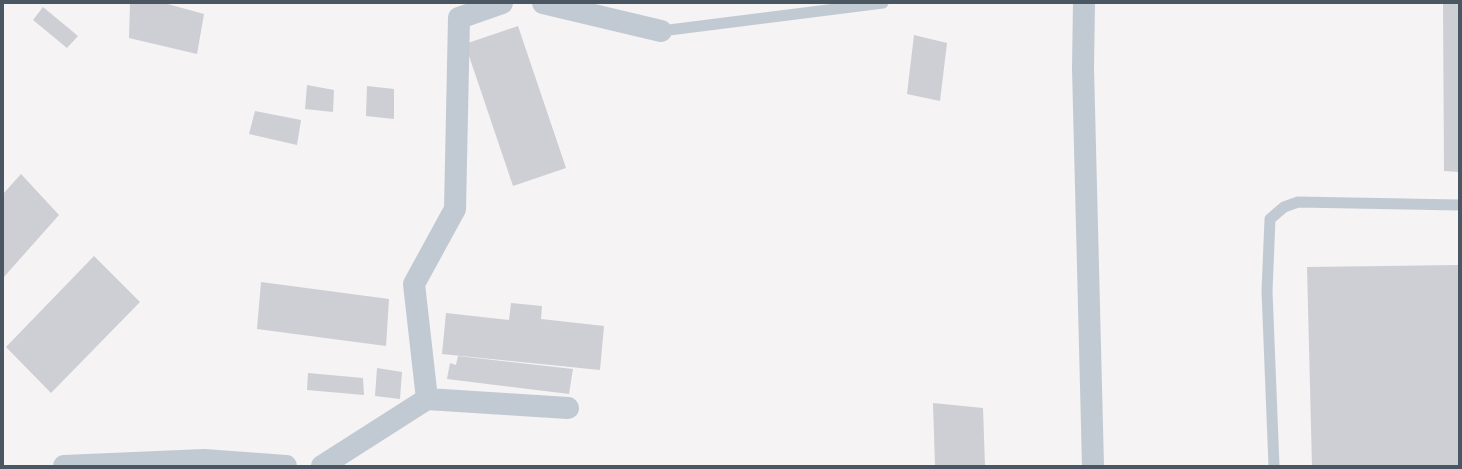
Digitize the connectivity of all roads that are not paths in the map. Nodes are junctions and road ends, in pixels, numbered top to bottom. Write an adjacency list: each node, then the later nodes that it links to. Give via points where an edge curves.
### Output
1 (502, 3): 7 (street, via 459,18 455,209 414,284)
2 (543, 3): 5 (street)
3 (883, 3): 5 (lane)
4 (1084, 3): 13 (street, via 1083,68)
5 (661, 31)
6 (1459, 205): 14 (lane, via 1298,202 1284,206 1270,219 1267,291)
7 (428, 399): 8 (street); 12 (street)
8 (568, 408)
9 (204, 463): 10 (street); 11 (street)
10 (64, 466)
11 (286, 466)
12 (322, 466)
13 (1093, 466)
14 (1274, 466)

